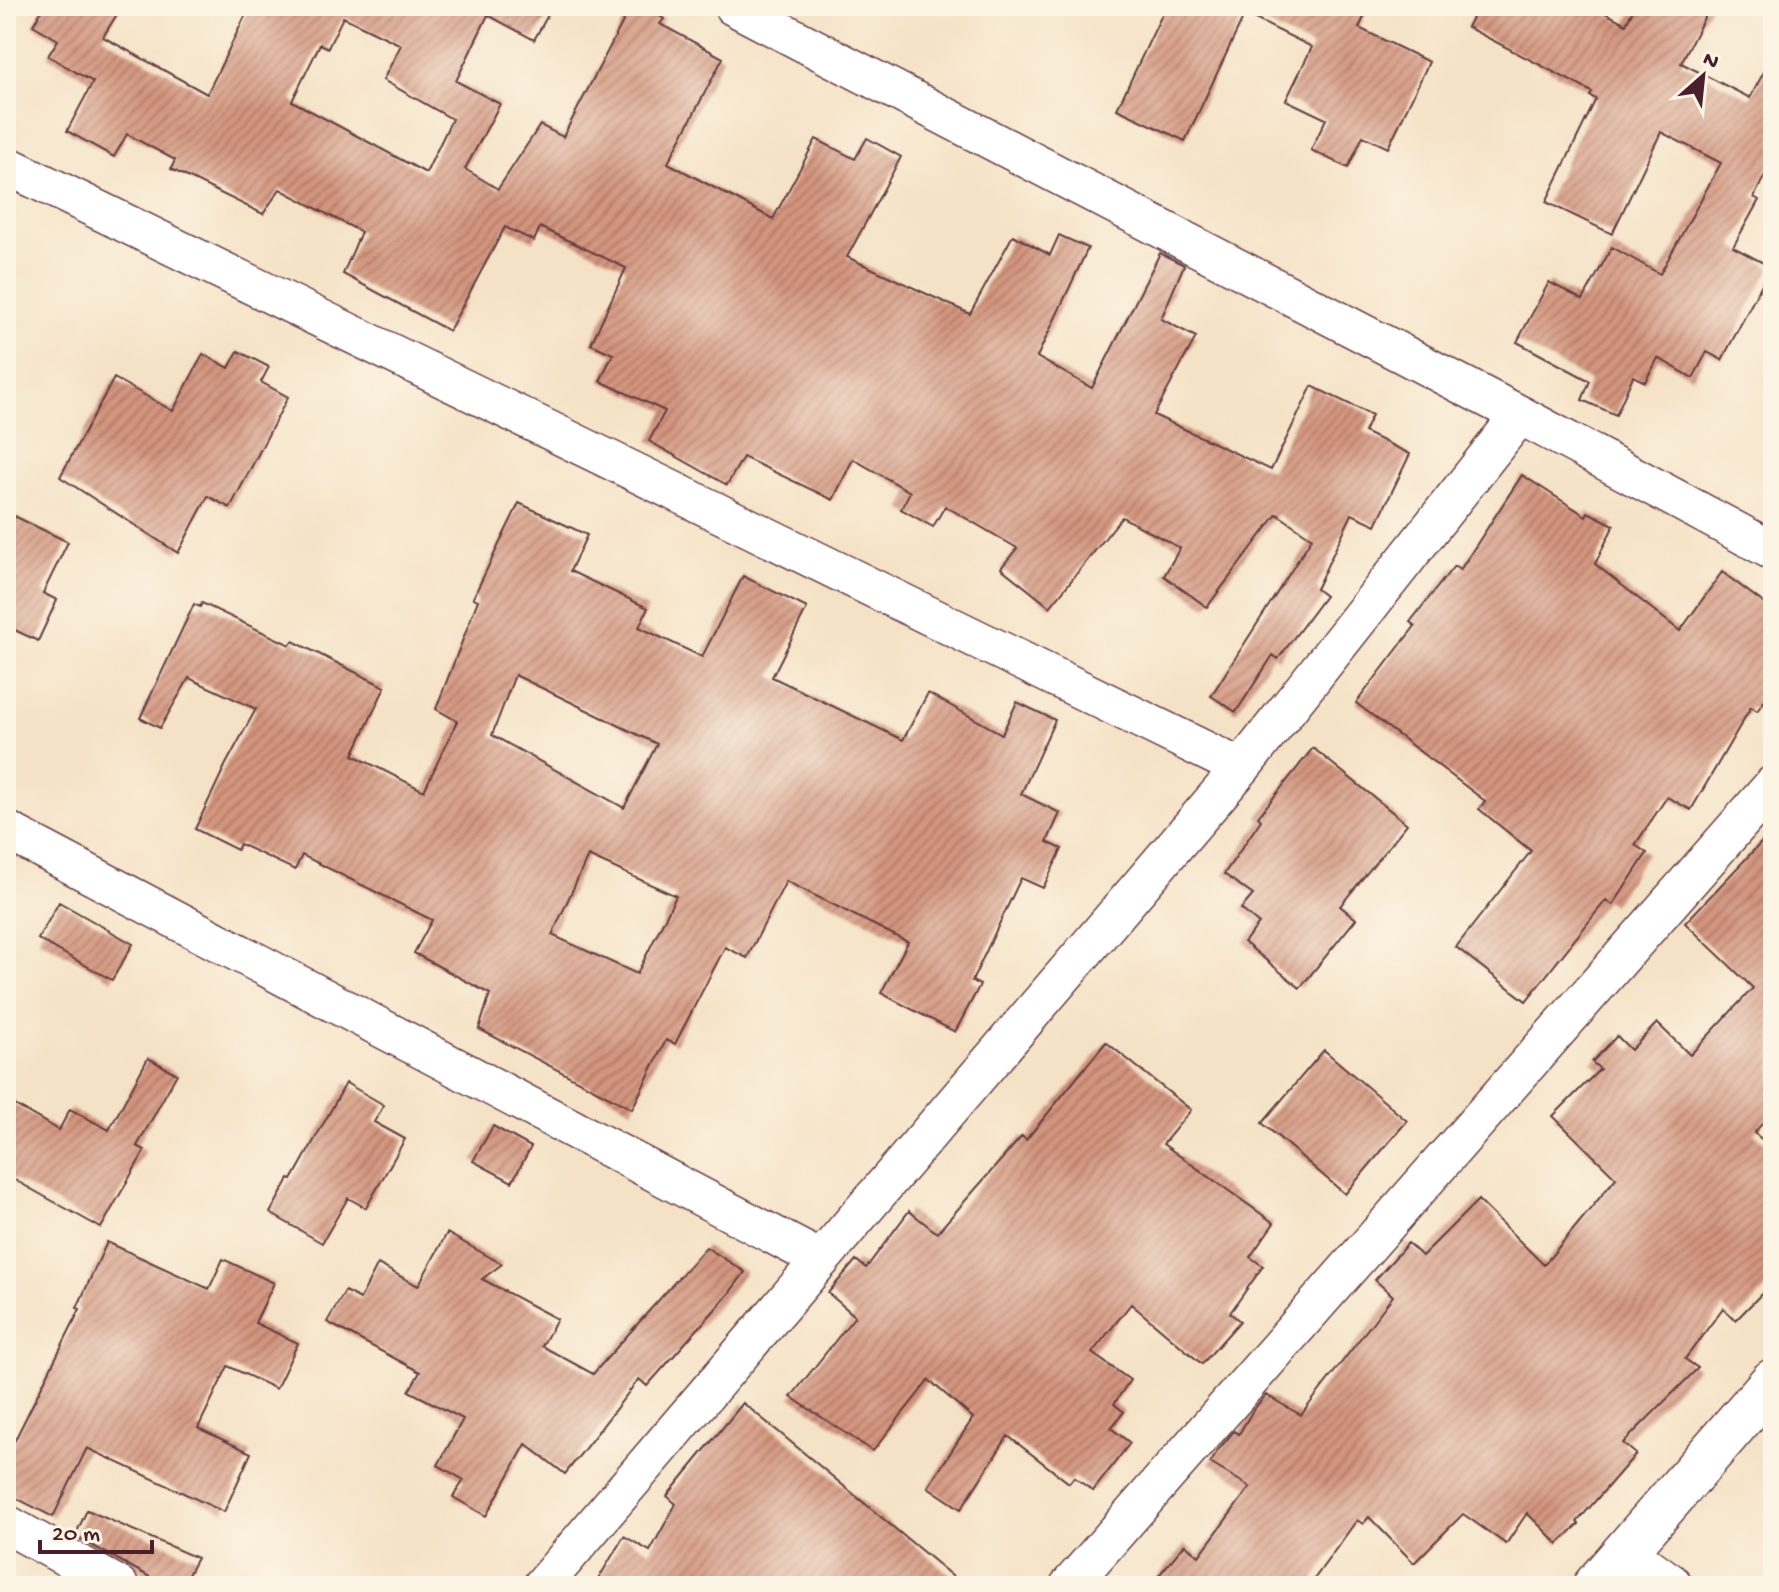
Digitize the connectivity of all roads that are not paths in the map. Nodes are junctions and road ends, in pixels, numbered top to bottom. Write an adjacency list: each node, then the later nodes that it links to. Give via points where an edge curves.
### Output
1 (733, 6): 3 (street)
2 (6, 165): 5 (street)
3 (1520, 415): 4 (street); 5 (street)
4 (1773, 551)
5 (1241, 768): 8 (street)
6 (1773, 785): 14 (street)
7 (6, 830): 8 (street)
8 (821, 1260): 13 (street)
9 (1773, 1381): 11 (street)
10 (6, 1524): 12 (street)
11 (1624, 1553): 15 (street); 16 (street)
12 (119, 1586)
13 (542, 1586)
14 (1069, 1586)
15 (1595, 1586)
16 (1670, 1586)

